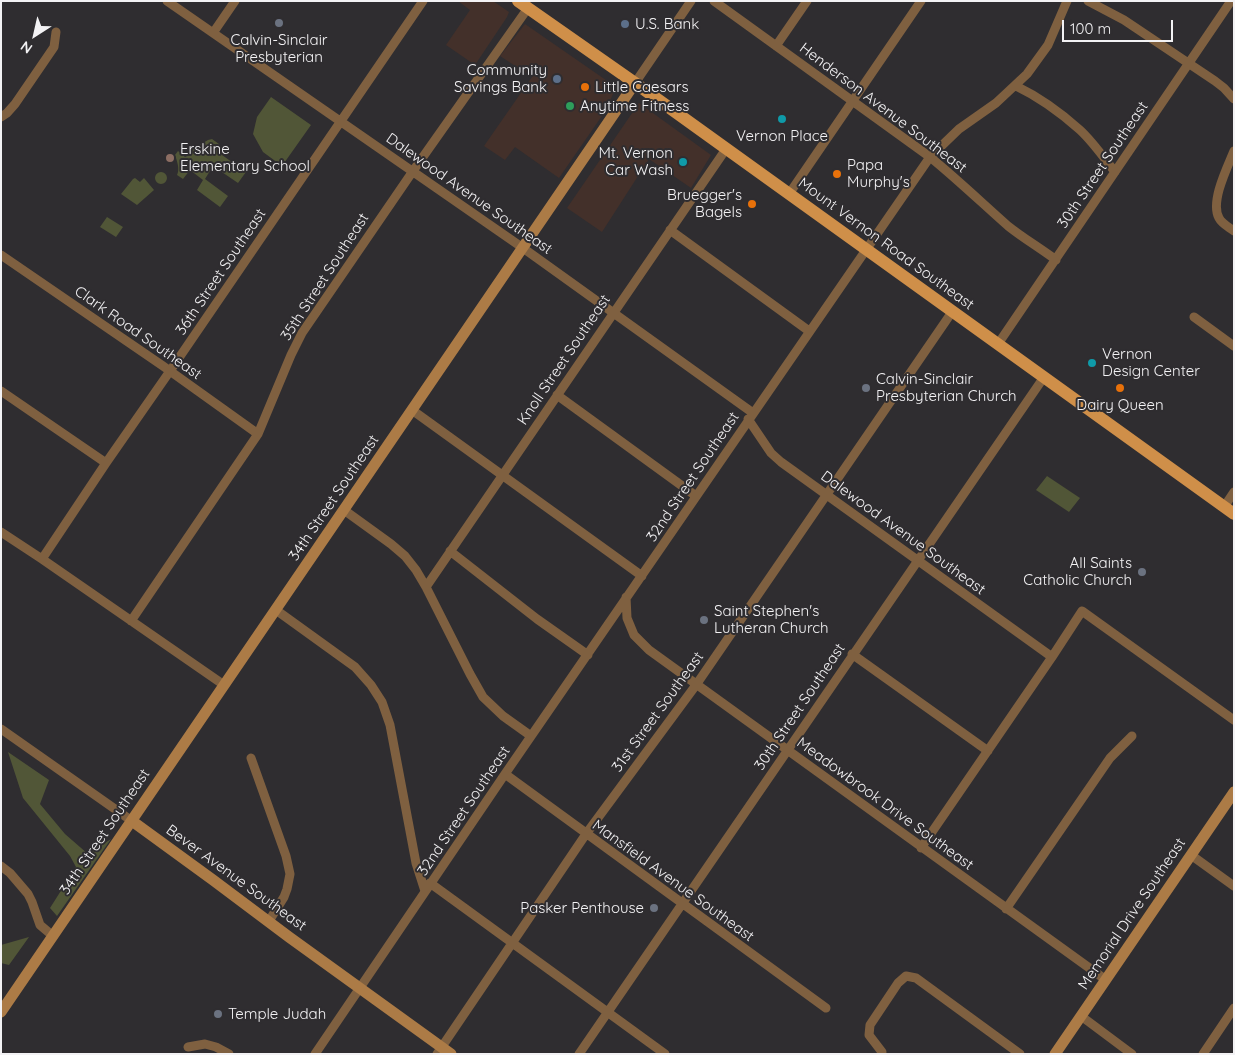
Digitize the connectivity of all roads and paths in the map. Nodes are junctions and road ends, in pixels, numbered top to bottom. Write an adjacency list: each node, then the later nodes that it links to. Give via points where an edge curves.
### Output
1 (167, 1): 13 (street, Dalewood Avenue Southeast)
2 (235, 1): 13 (street)
3 (423, 1): 21 (street, 36th Street Southeast)
4 (691, 1): 16 (street, 34th Street Southeast)
5 (714, 1): 14 (street, Henderson Avenue Southeast)
6 (807, 1): 14 (street)
7 (921, 1): 19 (street)
8 (1067, 1): 17 (street, 32nd Street Southeast, via 1048,45)
9 (1088, 1): 15 (street, via 1124,20)
10 (1232, 1): 15 (street, 30th Street Southeast)
11 (523, 5): 16 (main road, Mount Vernon Road Southeast); 25 (street, 35th Street Southeast)
12 (56, 32): 20 (street, via 54,47 15,104)
13 (213, 33): 21 (street, Dalewood Avenue Southeast)
14 (776, 46): 19 (street, Henderson Avenue Southeast)
15 (1189, 64): 18 (street, via 1220,84); 26 (street, 30th Street Southeast)
16 (635, 83): 22 (main road, Mount Vernon Road Southeast); 30 (street, 34th Street Southeast)
17 (1016, 86): 24 (street, 32nd Street Southeast, via 959,129); 26 (street, via 1045,102 1081,131)
18 (1234, 99)
19 (852, 102): 24 (street, Henderson Avenue Southeast); 27 (street)
20 (1, 117)
21 (341, 121): 25 (street, Dalewood Avenue Southeast); 40 (street, 36th Street Southeast)
22 (726, 149): 27 (main road, Mount Vernon Road Southeast); 28 (street, Knoll Street Southeast)
23 (1234, 152): 29 (street, via 1216,203 1220,220)
24 (930, 157): 31 (street, 32nd Street Southeast); 33 (street, Henderson Avenue Southeast, via 1011,228)
25 (413, 171): 30 (street, Dalewood Avenue Southeast); 46 (street, 35th Street Southeast, via 302,333)
26 (1115, 172): 33 (street, 30th Street Southeast)
27 (789, 194): 31 (main road, Mount Vernon Road Southeast)
28 (670, 230): 35 (street, Knoll Street Southeast); 37 (street)
29 (1234, 231)
30 (523, 248): 35 (street, Dalewood Avenue Southeast); 44 (street, 34th Street Southeast)
31 (866, 249): 34 (main road, Mount Vernon Road Southeast); 37 (street, 32nd Street Southeast)
32 (1, 254): 40 (street, Clark Road Southeast)
33 (1056, 260): 38 (street, 30th Street Southeast)
34 (952, 312): 38 (main road, Mount Vernon Road Southeast); 50 (street, 31st Street Southeast)
35 (613, 313): 43 (street, Knoll Street Southeast); 45 (street, Dalewood Avenue Southeast)
36 (1194, 317): 39 (street)
37 (809, 331): 45 (street, 32nd Street Southeast)
38 (998, 344): 41 (main road, Mount Vernon Road Southeast)
39 (1234, 346)
40 (170, 371): 46 (street, Clark Road Southeast); 47 (street, 36th Street Southeast)
41 (1044, 377): 53 (main road, Mount Vernon Road Southeast); 57 (street, 30th Street Southeast)
42 (1, 392): 47 (street)
43 (557, 395): 48 (street, Knoll Street Southeast); 51 (street)
44 (412, 410): 48 (street); 52 (street, 34th Street Southeast)
45 (751, 416): 50 (street, Dalewood Avenue Southeast, via 771,453); 51 (street, 32nd Street Southeast)
46 (258, 434): 62 (street, 35th Street Southeast)
47 (106, 463): 56 (street, 36th Street Southeast)
48 (502, 476): 55 (street, Knoll Street Southeast); 58 (street)
49 (1234, 492): 53 (street)
50 (826, 495): 57 (street, Dalewood Avenue Southeast); 67 (street, 31st Street Southeast)
51 (696, 496): 58 (street, 32nd Street Southeast)
52 (344, 510): 59 (street, via 405,556); 61 (street, 34th Street Southeast)
53 (1229, 511)
54 (1, 532): 56 (street)
55 (450, 551): 59 (street, Knoll Street Southeast); 64 (street)
56 (42, 559): 62 (street)
57 (917, 560): 63 (street, 30th Street Southeast); 65 (street, Dalewood Avenue Southeast)
58 (642, 576): 60 (street, 32nd Street Southeast)
59 (426, 587): 70 (street, via 483,697 502,716)
60 (626, 597): 64 (street, 32nd Street Southeast); 67 (street, Meadowbrook Drive Southeast, via 634,635)
61 (276, 610): 66 (street, 34th Street Southeast); 83 (street, via 355,667 382,702 390,725 416,863)
62 (131, 621): 66 (street)
63 (852, 654): 72 (street, 30th Street Southeast); 73 (street)
64 (588, 655): 70 (street, 32nd Street Southeast)
65 (1052, 657): 68 (street, via 1082,611); 73 (street)
66 (224, 685): 77 (street, 34th Street Southeast)
67 (696, 685): 72 (street, Meadowbrook Drive Southeast); 78 (street, 31st Street Southeast)
68 (1234, 720)
69 (1, 729): 77 (street, Bever Avenue Southeast)
70 (531, 736): 75 (street, 32nd Street Southeast)
71 (1132, 736): 85 (street, via 1110,758)
72 (787, 749): 79 (street, Meadowbrook Drive Southeast); 84 (street, 30th Street Southeast)
73 (988, 752): 79 (street)
74 (252, 758): 86 (street, via 290,874 284,897)
75 (505, 774): 78 (street, Mansfield Avenue Southeast); 83 (street, 32nd Street Southeast)
76 (1234, 792): 80 (street, Memorial Drive Southeast)
77 (132, 821): 86 (street, Bever Avenue Southeast); 87 (street, 34th Street Southeast)
78 (586, 834): 84 (street, Mansfield Avenue Southeast); 88 (street, 31st Street Southeast)
79 (921, 848): 85 (street, Meadowbrook Drive Southeast)
80 (1191, 855): 82 (street); 89 (street, Memorial Drive Southeast)
81 (1, 866): 87 (street, via 28,894 40,925)
82 (1234, 886)
83 (428, 887): 88 (street); 90 (street, 32nd Street Southeast)
84 (682, 904): 91 (street, Mansfield Avenue Southeast); 94 (street, 30th Street Southeast)
85 (1006, 909): 89 (street, Meadowbrook Drive Southeast)
86 (269, 921): 90 (street, Bever Avenue Southeast)
87 (52, 936): 93 (street, 34th Street Southeast)
88 (512, 942): 94 (street); 97 (street, 31st Street Southeast)
89 (1106, 980): 95 (street, Memorial Drive Southeast)
90 (360, 988): 97 (street, Bever Avenue Southeast); 100 (street, 32nd Street Southeast)
91 (826, 1008)
92 (1234, 1008): 106 (street)
93 (1, 1012)
94 (608, 1012): 101 (street, 30th Street Southeast); 102 (street)
95 (1080, 1016): 104 (street, Memorial Drive Southeast); 105 (street)
96 (188, 1046): 99 (street, via 205,1044)
97 (443, 1052)
98 (882, 1052): 103 (street, via 869,1035 870,1025 906,976 916,978)
99 (229, 1054)
100 (315, 1054)
101 (579, 1054)
102 (665, 1054)
103 (1020, 1054)
104 (1055, 1054)
105 (1132, 1054)
106 (1203, 1054)

